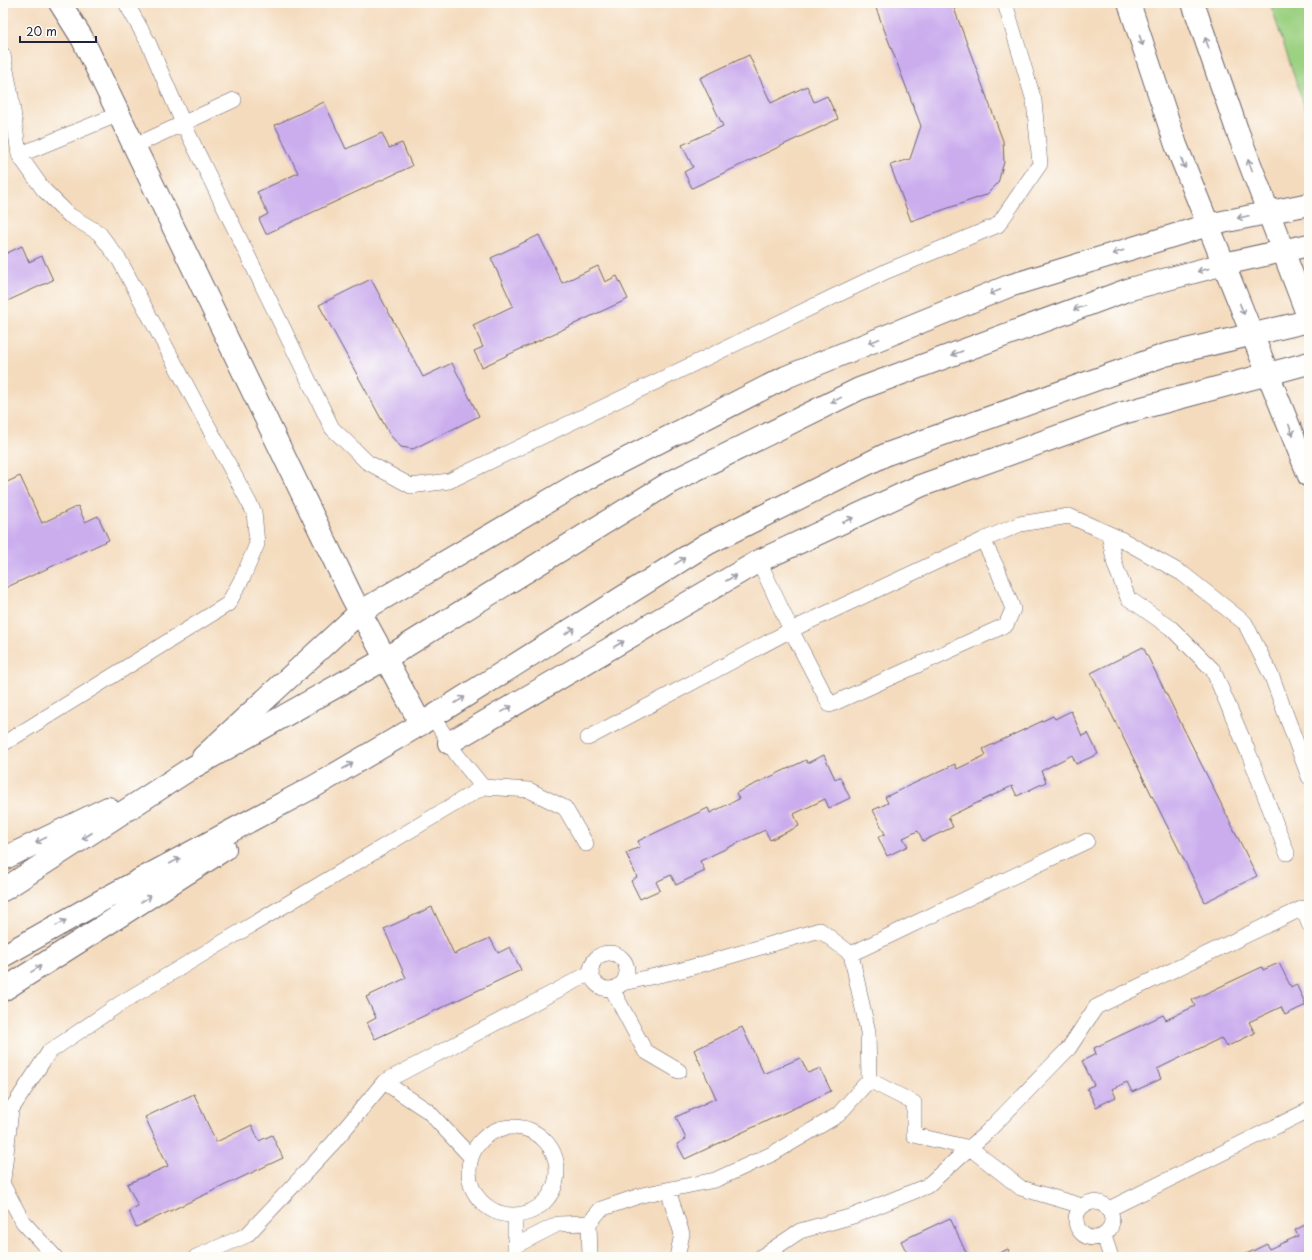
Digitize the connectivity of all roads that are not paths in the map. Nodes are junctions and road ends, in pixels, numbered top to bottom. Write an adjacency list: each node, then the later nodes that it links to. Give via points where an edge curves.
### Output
1 (60, 3): 9 (street, via 82,38)
2 (126, 3): 10 (lane, via 148,42)
3 (1005, 3): 10 (lane, via 1034,101 1040,164 998,226 887,271 450,481 411,486 367,462 332,428)
4 (1128, 3): 15 (street, one-way to 15, via 1176,145)
5 (1193, 3): 14 (street, one-way to 5, via 1236,130)
6 (3, 54): 7 (lane)
7 (5, 75): 12 (lane)
8 (234, 100): 10 (lane)
9 (119, 114): 11 (street); 12 (lane)
10 (183, 124): 11 (lane)
11 (134, 146): 27 (street)
12 (19, 155): 33 (lane, via 43,189 69,215 98,233 120,261 254,512 257,544 228,604)
13 (1309, 204): 14 (street)
14 (1268, 212): 15 (street, one-way to 15); 17 (street)
15 (1208, 225): 18 (street); 27 (street, one-way to 27, via 1009,286 786,377 579,483)
16 (1309, 245): 17 (street)
17 (1283, 251): 18 (street); 19 (street)
18 (1224, 264): 20 (street, one-way to 20); 29 (street, one-way to 29, via 1130,289 858,389 669,483)
19 (1309, 320): 20 (street)
20 (1252, 334): 22 (street); 30 (street, one-way to 20, via 707,544 886,454 1165,356)
21 (1309, 364): 22 (street)
22 (1268, 374): 23 (street, one-way to 23); 26 (street, one-way to 22, via 920,486 1123,413)
23 (1309, 476)
24 (1109, 534): 25 (lane, via 1069,516 1020,524); 35 (lane, via 1183,574 1245,623 1272,677); 40 (lane, via 1115,565 1128,598 1171,628 1213,670 1249,754)
25 (983, 540): 28 (lane); 28 (lane, via 1013,609 1006,625 830,705)
26 (759, 561): 28 (lane); 32 (street, one-way to 26)
27 (360, 612): 29 (street); 34 (street)
28 (791, 630): 31 (lane)
29 (385, 659): 30 (street); 34 (street)
30 (427, 721): 32 (lane); 36 (street, one-way to 30)
31 (588, 738)
32 (450, 743): 37 (lane)
33 (3, 744)
34 (190, 769): 41 (street, one-way to 41); 42 (street, one-way to 42)
35 (1309, 777)
36 (315, 786): 45 (street, one-way to 36); 48 (street, one-way to 36, via 256,829)
37 (483, 786): 39 (lane, via 529,790 565,808); 55 (lane, via 121,1003 49,1052 11,1110)
38 (1087, 841): 44 (lane)
39 (586, 844)
40 (1286, 853)
41 (3, 859)
42 (3, 890)
43 (1309, 924): 53 (lane, via 1303,908 1096,1007 1069,1048)
44 (851, 954): 47 (lane, via 820,930); 50 (lane, via 868,1032)
45 (3, 956)
46 (590, 973): 47 (lane, via 595,984 601,988); 47 (lane, via 596,957 602,953 614,953 624,960 627,972); 51 (lane)
47 (618, 986): 49 (lane, via 645,1051)
48 (3, 990)
49 (678, 1071)
50 (869, 1080): 53 (lane, via 914,1103 914,1134); 57 (lane, via 838,1115 772,1154 715,1180)
51 (384, 1082): 54 (lane, via 428,1111); 65 (lane, via 334,1142 246,1235)
52 (1309, 1110): 59 (lane)
53 (970, 1148): 58 (lane, via 1021,1188); 68 (lane, via 927,1186 853,1216 800,1231)
54 (471, 1157): 60 (lane, via 471,1185 478,1198 488,1208 501,1214); 60 (lane, via 478,1144 489,1134 502,1128 517,1127 532,1131 544,1139 553,1151 557,1165 557,1180 551,1194 542,1205 529,1212)
55 (3, 1179)
56 (3, 1185): 64 (lane, via 23,1222)
57 (668, 1190): 61 (lane, via 642,1195 601,1209); 67 (lane, via 682,1234)
58 (1082, 1206): 59 (lane, via 1099,1202); 62 (lane, via 1076,1216 1077,1229 1092,1239)
59 (1109, 1209): 62 (lane, via 1112,1227)
60 (515, 1215): 63 (lane)
61 (589, 1223): 63 (lane, via 558,1224); 66 (lane)
62 (1104, 1236): 69 (lane)
63 (515, 1252)
64 (55, 1257)
65 (196, 1257)
66 (590, 1257)
67 (677, 1257)
68 (761, 1257)
69 (1111, 1257)

